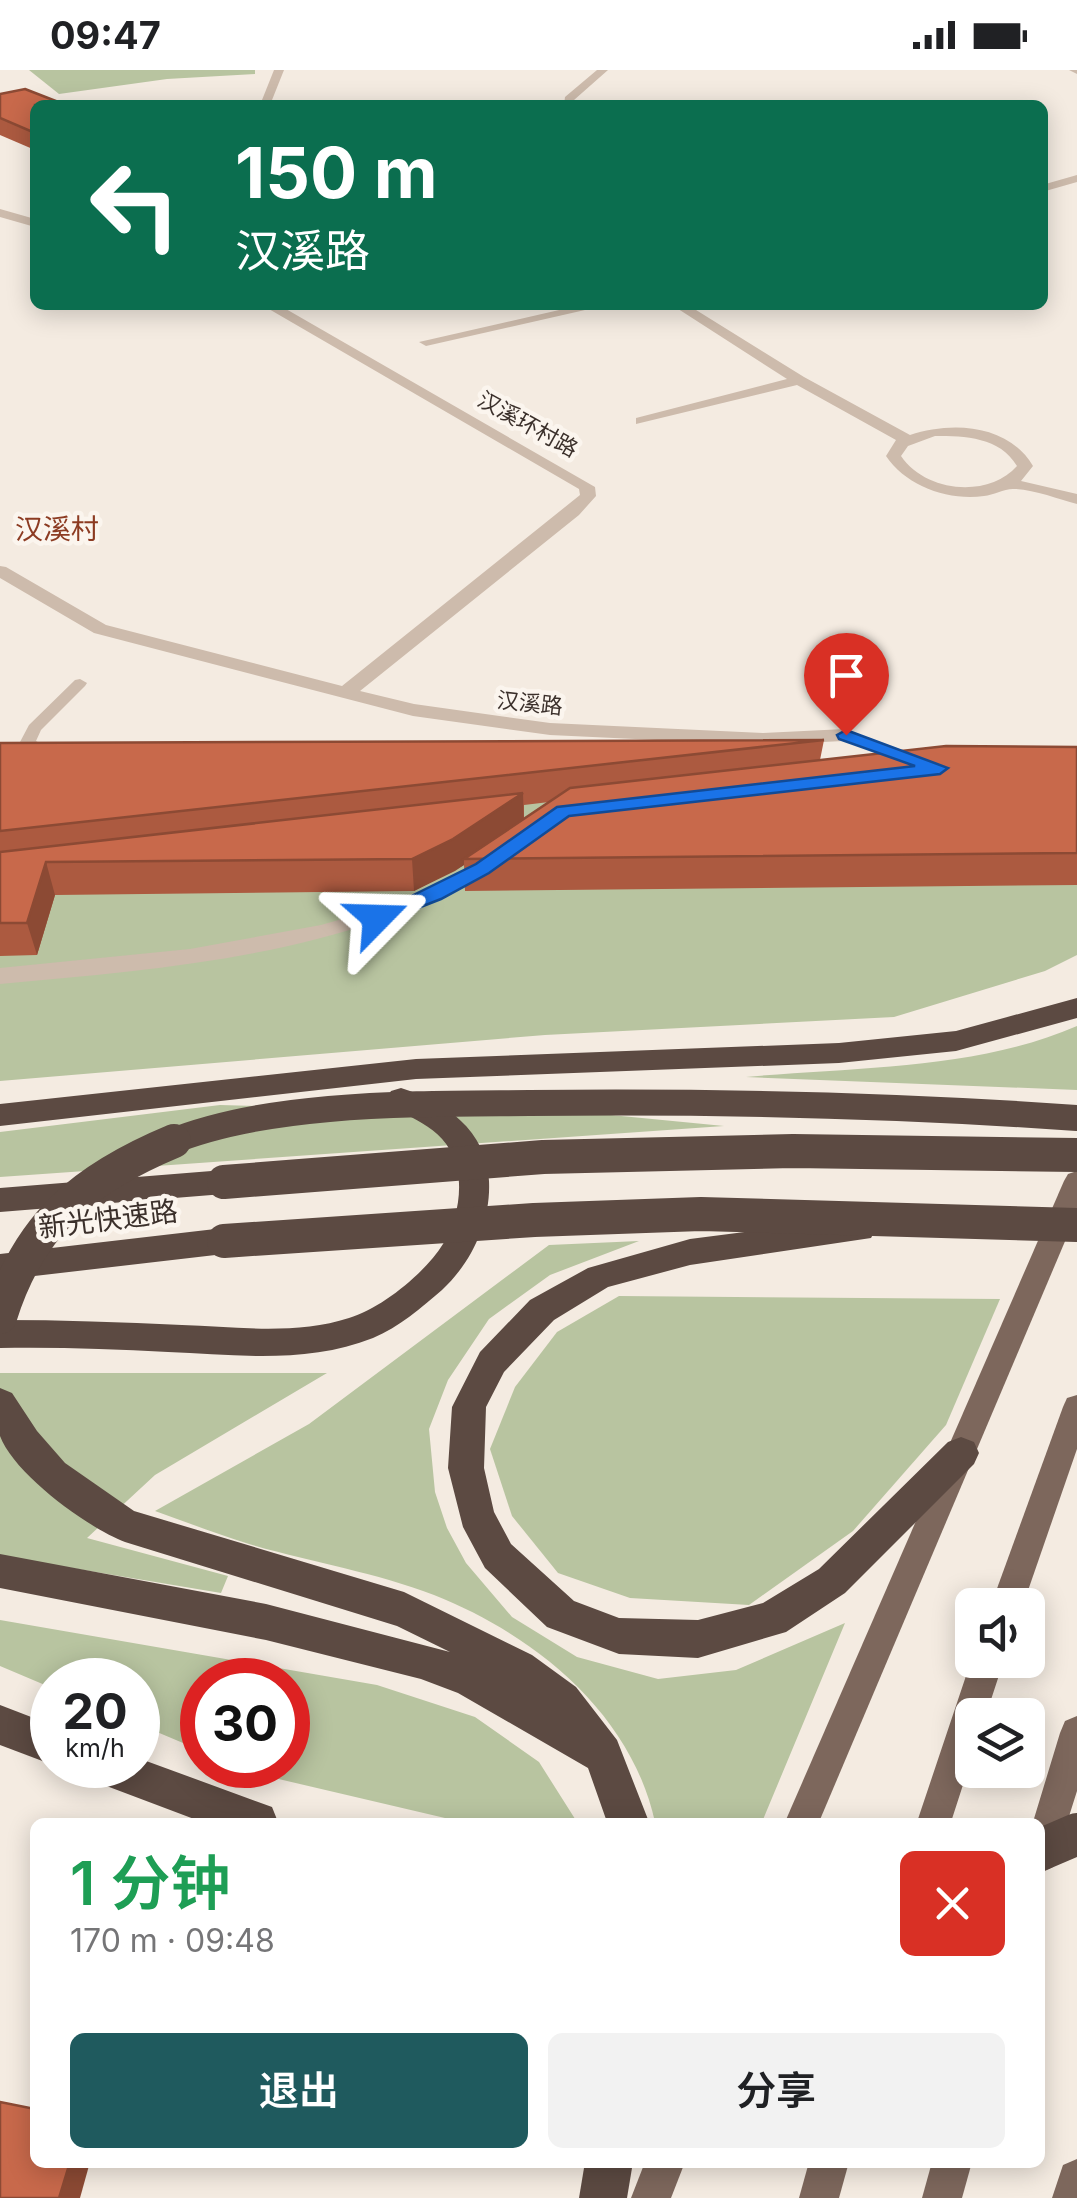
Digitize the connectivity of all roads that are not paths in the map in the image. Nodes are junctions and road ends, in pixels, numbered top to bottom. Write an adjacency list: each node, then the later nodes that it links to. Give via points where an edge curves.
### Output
1 (279, 70): 3 (street)
2 (603, 70): 4 (street)
3 (267, 100)
4 (569, 100)
5 (1077, 178): 6 (street)
6 (1048, 187)
7 (0, 212): 8 (street)
8 (30, 221)
9 (278, 310): 20 (street, 汉溪环村路, via 587,487 588,496 573,512)
10 (576, 310): 12 (street)
11 (687, 310): 13 (street)
12 (426, 342)
13 (799, 380): 14 (street); 15 (street)
14 (641, 421)
15 (904, 438): 16 (street, via 893,460 912,478 962,490); 16 (street, via 955,432 995,440 1025,466)
16 (1011, 483): 17 (street)
17 (1077, 499)
18 (0, 570): 20 (street, 汉溪路, via 100,630)
19 (80, 683): 23 (lane, via 28,742 40,753)
20 (346, 694): 21 (street, 汉溪路, via 550,729)
21 (763, 739): 22 (lane); 24 (street, 汉溪路, via 846,735 940,768)
22 (709, 756)
23 (67, 757)
24 (900, 773)
25 (515, 845): 26 (street, via 434,894 377,918 167,960)
26 (0, 976)
27 (1077, 1008): 28 (highway, via 956,1041 878,1049 416,1069)
28 (210, 1093): 29 (highway); 38 (highway, via 405,1100 425,1107 445,1122 473,1170 471,1212 446,1267 379,1320 311,1339)
29 (0, 1116)
30 (1077, 1118): 37 (highway, bridge, via 901,1107 598,1102 406,1105 219,1125 145,1152 68,1202 29,1244)
31 (1077, 1155): 33 (highway, 新光快速路, bridge, via 792,1151 542,1157)
32 (1077, 1181): 41 (main road)
33 (0, 1200)
34 (931, 1219): 35 (highway, bridge); 36 (highway, 新光快速路, bridge, via 700,1214 534,1220 224,1241); 41 (highway, bridge, via 690,1252 599,1277 542,1310 492,1362 469,1406 466,1468 476,1515 498,1556 561,1614 619,1636 698,1639 772,1619 832,1581)
35 (1077, 1224)
36 (0, 1267)
37 (0, 1317)
38 (0, 1334)
39 (0, 1404): 48 (highway, via 30,1452 89,1506 125,1525 404,1610 457,1635 562,1701)
40 (1077, 1408): 43 (main road)
41 (961, 1453): 52 (main road)
42 (0, 1571): 48 (highway, via 266,1622 421,1660 470,1678)
43 (1012, 1588)
44 (982, 1678): 53 (main road)
45 (0, 1725): 47 (highway)
46 (1077, 1734): 55 (main road)
47 (30, 1737)
48 (603, 1754): 51 (highway)
49 (160, 1786): 50 (highway)
50 (246, 1818)
51 (627, 1818)
52 (804, 1818)
53 (935, 1818)
54 (1077, 1834): 56 (highway, bridge)
55 (1045, 1843)
56 (1045, 1848)
57 (608, 2168): 62 (highway)
58 (663, 2168): 63 (main road)
59 (827, 2168): 64 (main road)
60 (950, 2168): 65 (main road)
61 (1077, 2179): 66 (main road)
62 (603, 2198)
63 (651, 2198)
64 (819, 2198)
65 (942, 2198)
66 (1072, 2198)

